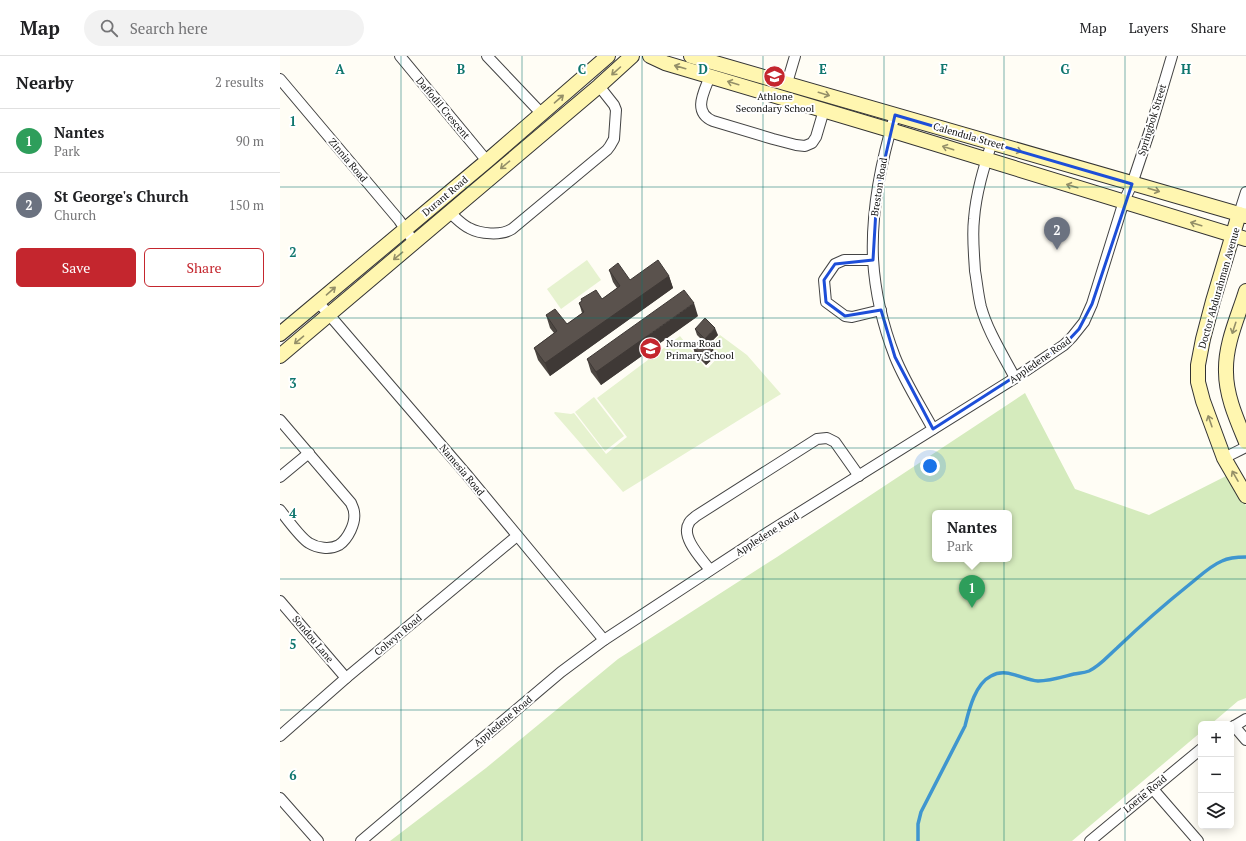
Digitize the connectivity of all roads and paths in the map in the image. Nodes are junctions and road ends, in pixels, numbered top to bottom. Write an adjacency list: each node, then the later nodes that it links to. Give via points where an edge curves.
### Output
1 (400, 56): 21 (street, Daffodil Crescent)
2 (487, 56): 14 (street)
3 (608, 56): 14 (street, Durant Road, one-way to 3)
4 (632, 56): 12 (street, Durant Road, one-way to 12)
5 (650, 56): 9 (street, Calendula Street, one-way to 5)
6 (691, 56): 11 (street, Calendula Street)
7 (795, 56): 11 (street)
8 (1172, 56): 22 (street, Springbok Street)
9 (710, 76): 13 (street, Calendula Street, one-way to 9); 13 (street, via 702,97 702,112 709,119 721,123 805,146 812,143 816,137)
10 (280, 79): 27 (street, Zinnia Road)
11 (787, 83): 15 (street, Calendula Street, one-way to 15)
12 (599, 86): 19 (street, Durant Road); 25 (street, Durant Road, via 615,107 615,136 607,150 505,233 474,231)
13 (824, 110): 16 (street, Calendula Street)
14 (541, 113): 17 (street, Durant Road)
15 (895, 115): 16 (street, Breston Road); 18 (street, Calendula Street)
16 (890, 130): 20 (street, Calendula Street, one-way to 16); 30 (street, Breston Road, via 877,193)
17 (514, 137): 19 (street); 21 (street, Durant Road)
18 (992, 142): 20 (street); 22 (street, Calendula Street, one-way to 22)
19 (524, 150): 25 (street, Durant Road, one-way to 25)
20 (986, 160): 24 (street, Calendula Street, one-way to 20); 37 (street, via 974,219 973,252 976,279 981,306 988,324)
21 (487, 161): 27 (street, Durant Road)
22 (1132, 184): 24 (street, Springbok Street); 26 (street, Calendula Street, one-way to 26)
23 (1246, 192): 26 (street, Doctor Abdurahman Avenue)
24 (1124, 201): 28 (street, Calendula Street, one-way to 24); 37 (street, Appledene Road, via 1084,322 1064,345)
25 (449, 212): 29 (street, Durant Road)
26 (1243, 215): 28 (street, Doctor Abdurahman Avenue)
27 (405, 229): 29 (street, Zinnia Road); 32 (street, Durant Road, one-way to 27)
28 (1240, 237): 43 (street, Doctor Abdurahman Avenue, one-way to 28, via 1202,401 1198,370 1213,301)
29 (414, 242): 34 (street, Durant Road, one-way to 34)
30 (873, 260): 33 (street, Breston Road); 33 (street, via 844,260 835,264 824,280 826,302 845,316 852,317)
31 (1246, 291): 40 (street, one-way to 40, via 1230,341 1226,371 1232,405)
32 (318, 302): 34 (street, Namesia Road); 35 (street, Durant Road)
33 (881, 310): 39 (street, Breston Road, via 895,357)
34 (329, 314): 36 (street, Durant Road, one-way to 36); 48 (street, Namesia Road)
35 (280, 334)
36 (280, 356)
37 (1015, 378): 39 (street, Appledene Road)
38 (280, 420): 42 (street)
39 (933, 429): 44 (street, Appledene Road)
40 (1246, 442)
41 (1246, 447): 43 (street)
42 (309, 453): 45 (street); 47 (street, via 351,503 354,524 350,533 339,545 329,548 317,547 307,542)
43 (1224, 458): 46 (street, Doctor Abdurahman Avenue, one-way to 43)
44 (859, 476): 49 (street, Appledene Road); 49 (street, via 835,442 827,438 817,439 688,523 686,533 689,541)
45 (280, 477)
46 (1246, 496)
47 (280, 510)
48 (517, 536): 51 (street, Namesia Road); 52 (street, Colwyn Road)
49 (710, 570): 51 (street, Appledene Road)
50 (280, 600): 52 (street, Sondou Lane)
51 (604, 640): 62 (street, Appledene Road, via 561,672)
52 (346, 678): 56 (street, Colwyn Road)
53 (1246, 719): 54 (street)
54 (1234, 726)
55 (1234, 729): 57 (street)
56 (280, 736)
57 (1246, 740)
58 (1198, 751): 59 (street, Loerie Road)
59 (1152, 788): 63 (street, Loerie Road); 64 (street)
60 (280, 798): 61 (street)
61 (318, 841)
62 (361, 841)
63 (1090, 841)
64 (1198, 841)

